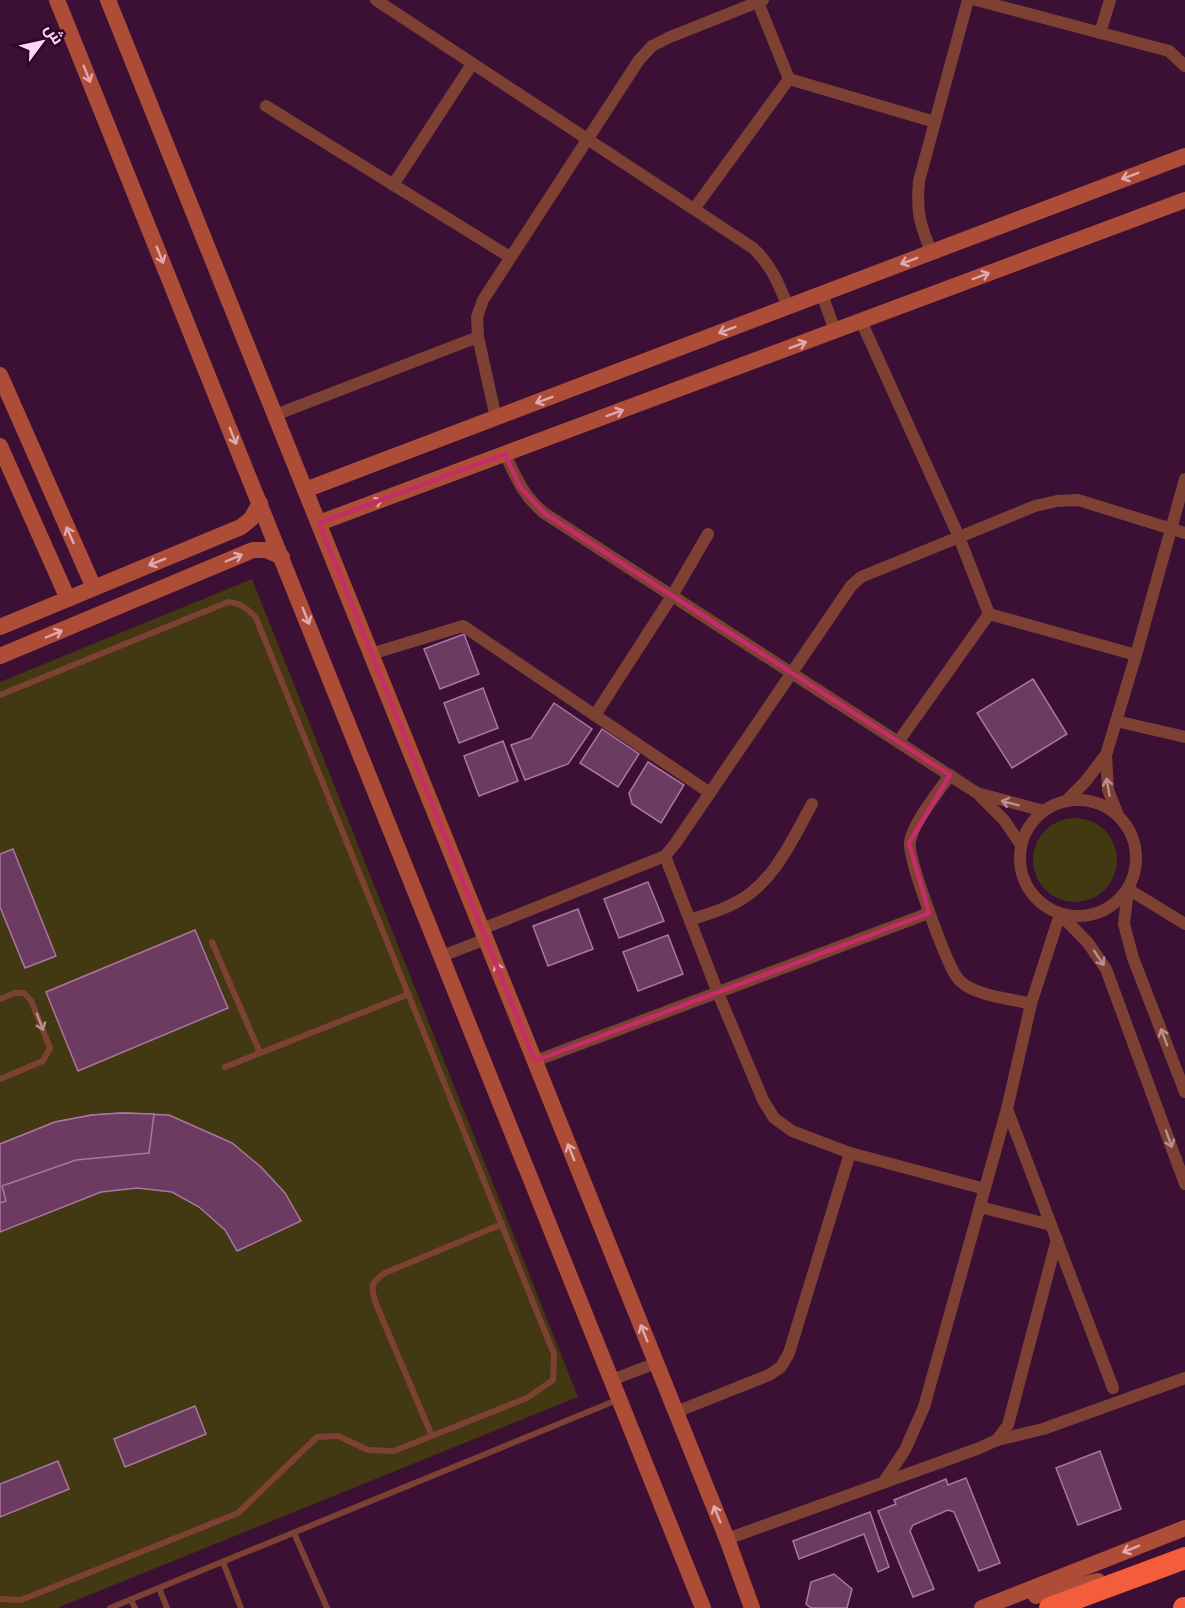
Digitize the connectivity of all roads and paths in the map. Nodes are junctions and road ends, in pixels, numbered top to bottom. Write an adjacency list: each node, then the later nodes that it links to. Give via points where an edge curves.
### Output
1 (57, 0): 33 (street, one-way to 33)
2 (108, 0): 27 (street)
3 (376, 0): 9 (street)
4 (968, 0): 13 (street)
5 (976, 0): 8 (street)
6 (1110, 0): 8 (street)
7 (759, 1): 11 (street); 14 (street, via 652,46)
8 (1101, 33): 10 (street, via 1169,51)
9 (472, 64): 14 (street); 16 (street)
10 (1184, 64)
11 (789, 79): 13 (street); 18 (street)
12 (266, 106): 16 (street)
13 (935, 122): 19 (street, via 919,181 917,207)
14 (587, 139): 18 (street); 20 (street)
15 (1185, 156): 19 (street, one-way to 19)
16 (393, 185): 20 (street)
17 (1185, 200): 23 (street, one-way to 17)
18 (694, 209): 22 (street, via 766,260)
19 (931, 252): 21 (street, one-way to 21)
20 (510, 257): 25 (street, via 483,300 477,317)
21 (822, 294): 22 (street); 24 (street)
22 (788, 307): 28 (street, one-way to 28)
23 (861, 321): 24 (street); 38 (street)
24 (835, 331): 30 (street, one-way to 24)
25 (478, 337): 27 (street); 28 (street)
26 (0, 375): 40 (street, one-way to 26)
27 (275, 415): 32 (street)
28 (496, 418): 32 (street)
29 (1, 452): 42 (street)
30 (505, 454): 34 (street, one-way to 30); 41 (street, via 520,487 544,513)
31 (1185, 479): 35 (street)
32 (305, 490): 34 (street)
33 (260, 503): 39 (street); 40 (street, one-way to 40, via 241,527)
34 (319, 523): 45 (street)
35 (1170, 528): 36 (street); 38 (street, via 1077,500 1035,506); 46 (street)
36 (1185, 533)
37 (708, 534): 41 (street)
38 (959, 537): 43 (street); 48 (street, via 861,577)
39 (282, 556): 47 (street, one-way to 39, via 253,550); 71 (street, one-way to 71)
40 (94, 588): 42 (street)
41 (672, 596): 48 (street); 50 (street)
42 (68, 599): 44 (street)
43 (989, 614): 46 (street); 53 (street)
44 (0, 627)
45 (371, 654): 50 (street, via 463,626); 69 (street)
46 (1136, 655): 51 (street)
47 (0, 656)
48 (792, 673): 53 (street); 56 (street)
49 (0, 695): 73 (lane, via 220,604 237,603 247,608 256,618)
50 (595, 715): 56 (street)
51 (1116, 721): 52 (street); 54 (street)
52 (1185, 737)
53 (898, 742): 55 (street)
54 (1106, 755): 58 (street); 61 (street, one-way to 54, via 1108,790)
55 (950, 775): 57 (street); 65 (street, via 912,832 909,843)
56 (710, 793): 63 (street)
57 (977, 793): 60 (street, one-way to 57); 62 (street, via 1004,820)
58 (1066, 801): 60 (street); 61 (street, via 1085,800)
59 (812, 804): 67 (street, via 771,873 736,903)
60 (1044, 811): 62 (street, via 1033,820)
61 (1119, 817): 64 (street, via 1130,832 1136,851 1135,871)
62 (1021, 845): 66 (street, via 1021,874 1029,891)
63 (665, 856): 67 (street); 69 (street)
64 (1128, 889): 66 (street, via 1098,913 1079,917); 68 (street); 80 (street, one-way to 64, via 1133,958 1124,924)
65 (930, 913): 72 (street); 75 (street, via 955,975 964,984)
66 (1060, 914): 75 (street); 83 (street, one-way to 83, via 1088,942 1106,969)
67 (690, 920): 72 (street)
68 (1185, 924)
69 (484, 934): 71 (street); 77 (street, one-way to 69)
70 (212, 942): 76 (lane)
71 (442, 956): 91 (street)
72 (718, 993): 77 (street); 82 (street, via 774,1118 792,1131)
73 (409, 994): 76 (lane); 86 (lane)
74 (0, 999): 79 (lane, one-way to 79, via 15,993 32,999 50,1048 43,1061)
75 (1031, 1004): 81 (street)
76 (260, 1053): 78 (lane)
77 (535, 1061): 89 (street, one-way to 77)
78 (225, 1067)
79 (0, 1079)
80 (1185, 1092)
81 (1007, 1109): 84 (street); 87 (street)
82 (850, 1153): 84 (street); 94 (street, via 789,1353 781,1367)
83 (1185, 1184)
84 (985, 1189): 85 (street)
85 (980, 1207): 87 (street); 97 (street, via 924,1407 905,1450)
86 (502, 1224): 95 (lane, via 554,1354 553,1380 527,1398); 95 (lane, via 385,1273 374,1280 371,1289)
87 (1052, 1226): 88 (street)
88 (1057, 1239): 92 (street); 96 (street, via 1008,1425)
89 (656, 1363): 91 (street); 94 (street)
90 (1185, 1378): 96 (street, via 1043,1429)
91 (612, 1380): 93 (street)
92 (1113, 1388)
93 (621, 1399): 99 (lane); 111 (street)
94 (676, 1412): 100 (street, one-way to 94)
95 (432, 1436): 104 (lane, via 394,1451 379,1452 338,1436 317,1437 238,1513 21,1600)
96 (997, 1440): 97 (street)
97 (883, 1483): 100 (street)
98 (1185, 1528): 113 (street, one-way to 113)
99 (294, 1533): 102 (lane); 110 (lane)
100 (727, 1539): 112 (street)
101 (1181, 1560): 114 (street); 115 (highway)
102 (223, 1562): 103 (lane); 109 (lane)
103 (159, 1588): 105 (lane); 108 (lane)
104 (0, 1599)
105 (131, 1600): 106 (lane); 107 (lane)
106 (110, 1608)
107 (135, 1608)
108 (167, 1608)
109 (241, 1608)
110 (327, 1608)
111 (703, 1608)
112 (752, 1608)
113 (982, 1608)
114 (987, 1608)
115 (1050, 1608)

